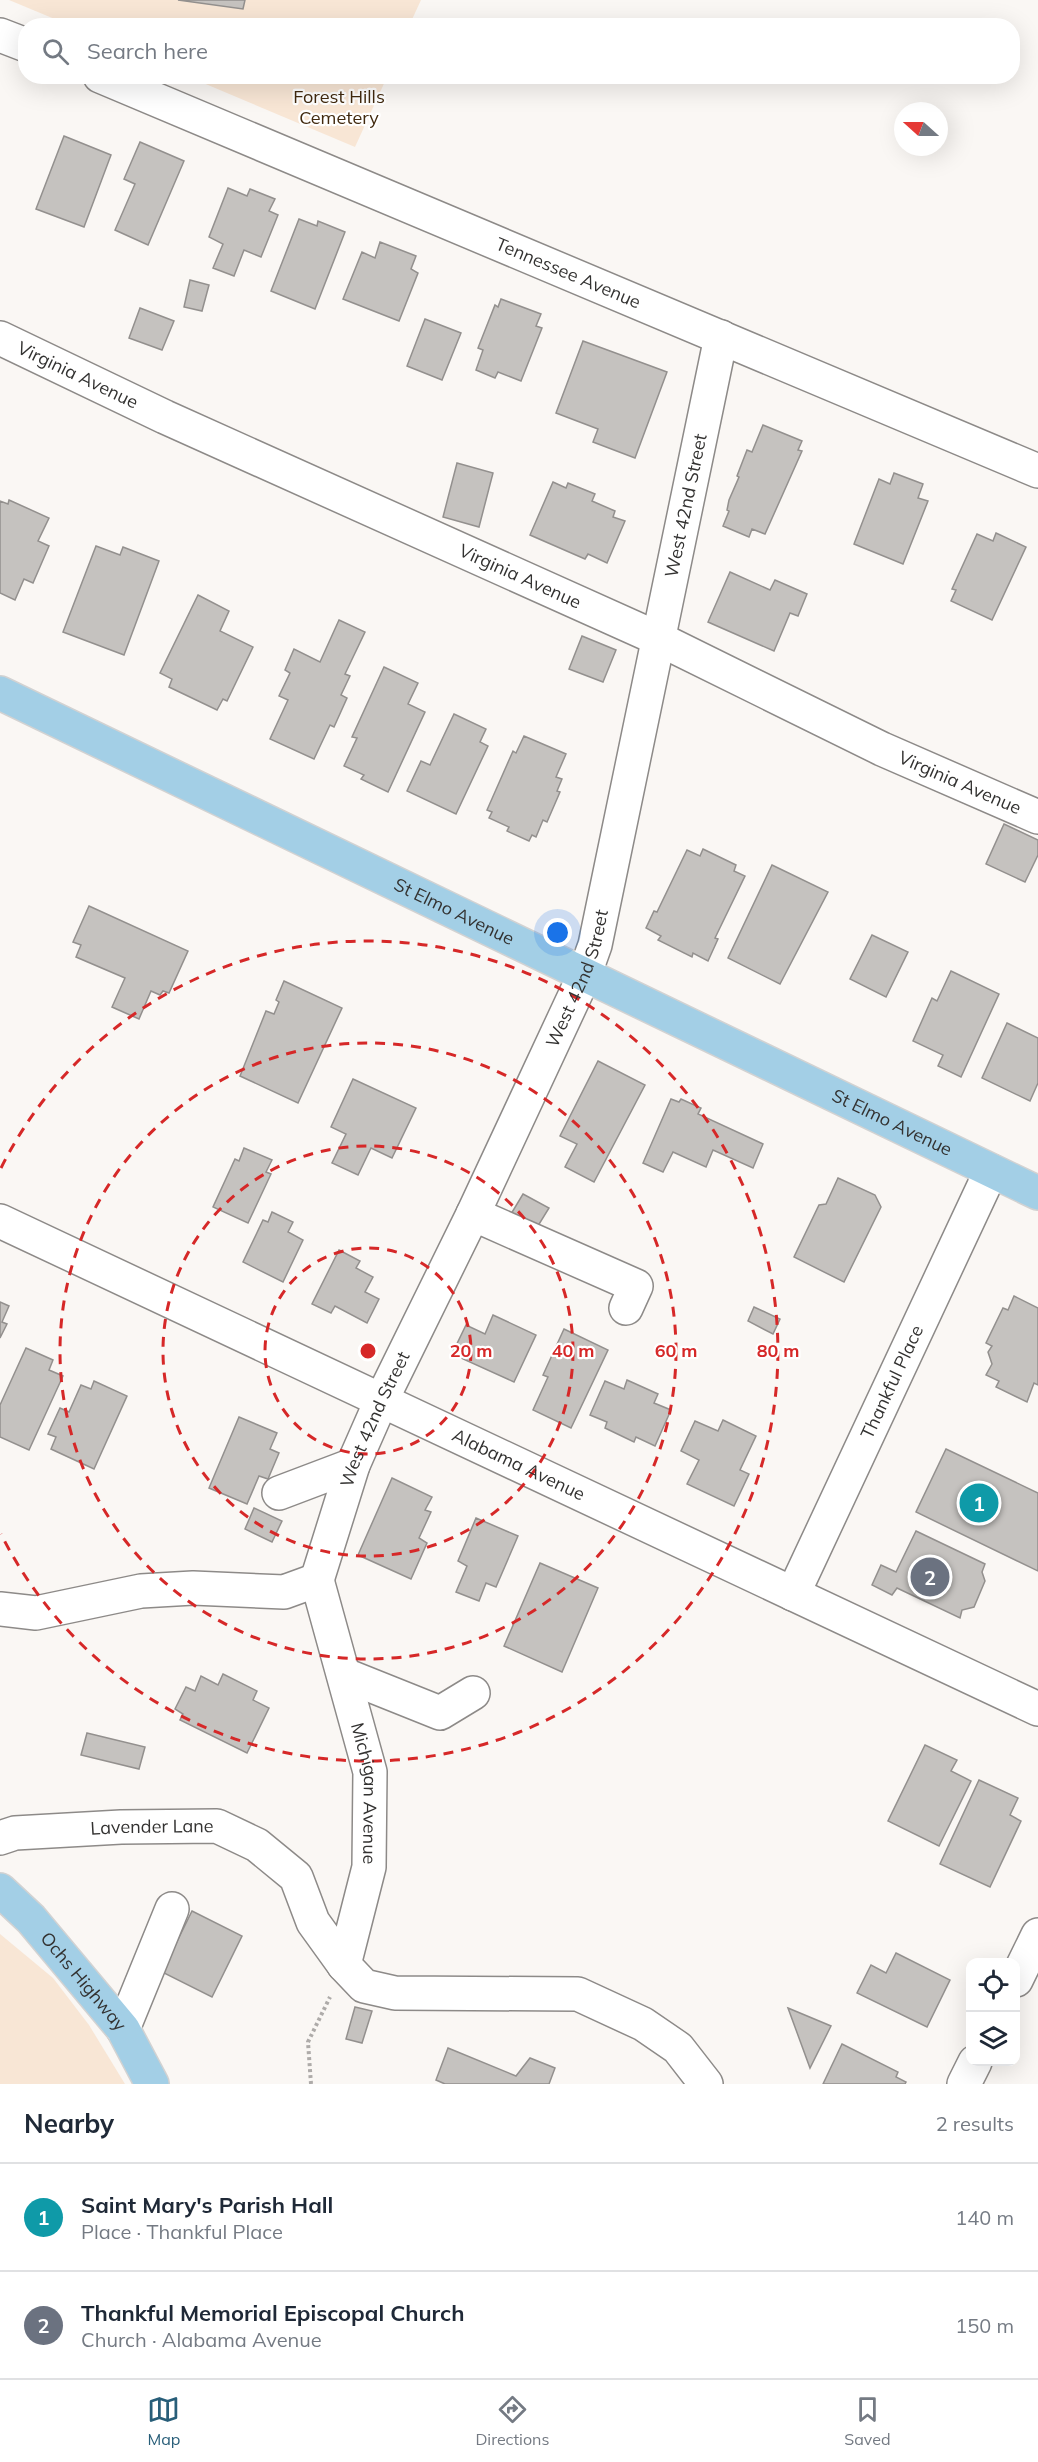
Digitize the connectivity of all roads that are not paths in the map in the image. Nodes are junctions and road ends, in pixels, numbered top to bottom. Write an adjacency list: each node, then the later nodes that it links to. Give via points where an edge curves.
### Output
1 (0, 35): 2 (street)
2 (18, 42)
3 (119, 84): 4 (street, Tennessee Avenue)
4 (721, 337): 6 (street, Tennessee Avenue); 7 (street, West 42nd Street)
5 (0, 338): 7 (street, Virginia Avenue, via 165,417)
6 (1038, 471)
7 (660, 639): 9 (street, Virginia Avenue, via 882,749); 10 (street, West 42nd Street, via 595,945)
8 (0, 693): 10 (main road, St Elmo Avenue)
9 (1038, 817)
10 (584, 976): 11 (main road, St Elmo Avenue); 13 (street, West 42nd Street)
11 (991, 1171): 12 (main road, St Elmo Avenue); 20 (street, Thankful Place)
12 (1038, 1193)
13 (473, 1214): 15 (street, via 636,1286); 16 (street, West 42nd Street)
14 (0, 1221): 16 (street, Alabama Avenue)
15 (626, 1308)
16 (382, 1399): 17 (street, West 42nd Street); 20 (street, Alabama Avenue)
17 (353, 1465): 18 (street); 19 (street, West 42nd Street)
18 (279, 1493)
19 (318, 1580): 21 (street, via 284,1592 193,1588 141,1591 36,1613); 22 (street, Michigan Avenue)
20 (793, 1594): 24 (street, Alabama Avenue)
21 (0, 1609)
22 (345, 1675): 23 (street, via 440,1713); 29 (street, Michigan Avenue, via 370,1772 369,1867)
23 (474, 1693)
24 (1038, 1709)
25 (0, 1838): 29 (street, Lavender Lane, via 15,1833 121,1827 217,1826 257,1845 296,1877 313,1922)
26 (0, 1890): 31 (main road, Ochs Highway, via 31,1919)
27 (172, 1909): 31 (street)
28 (1038, 1935): 30 (street)
29 (344, 1965): 34 (street, via 364,1986 395,1993 578,1994 644,2024 678,2048)
30 (1020, 1972)
31 (123, 2029): 33 (main road, Ochs Highway)
32 (973, 2066): 35 (street)
33 (152, 2084)
34 (706, 2084)
35 (964, 2084)

